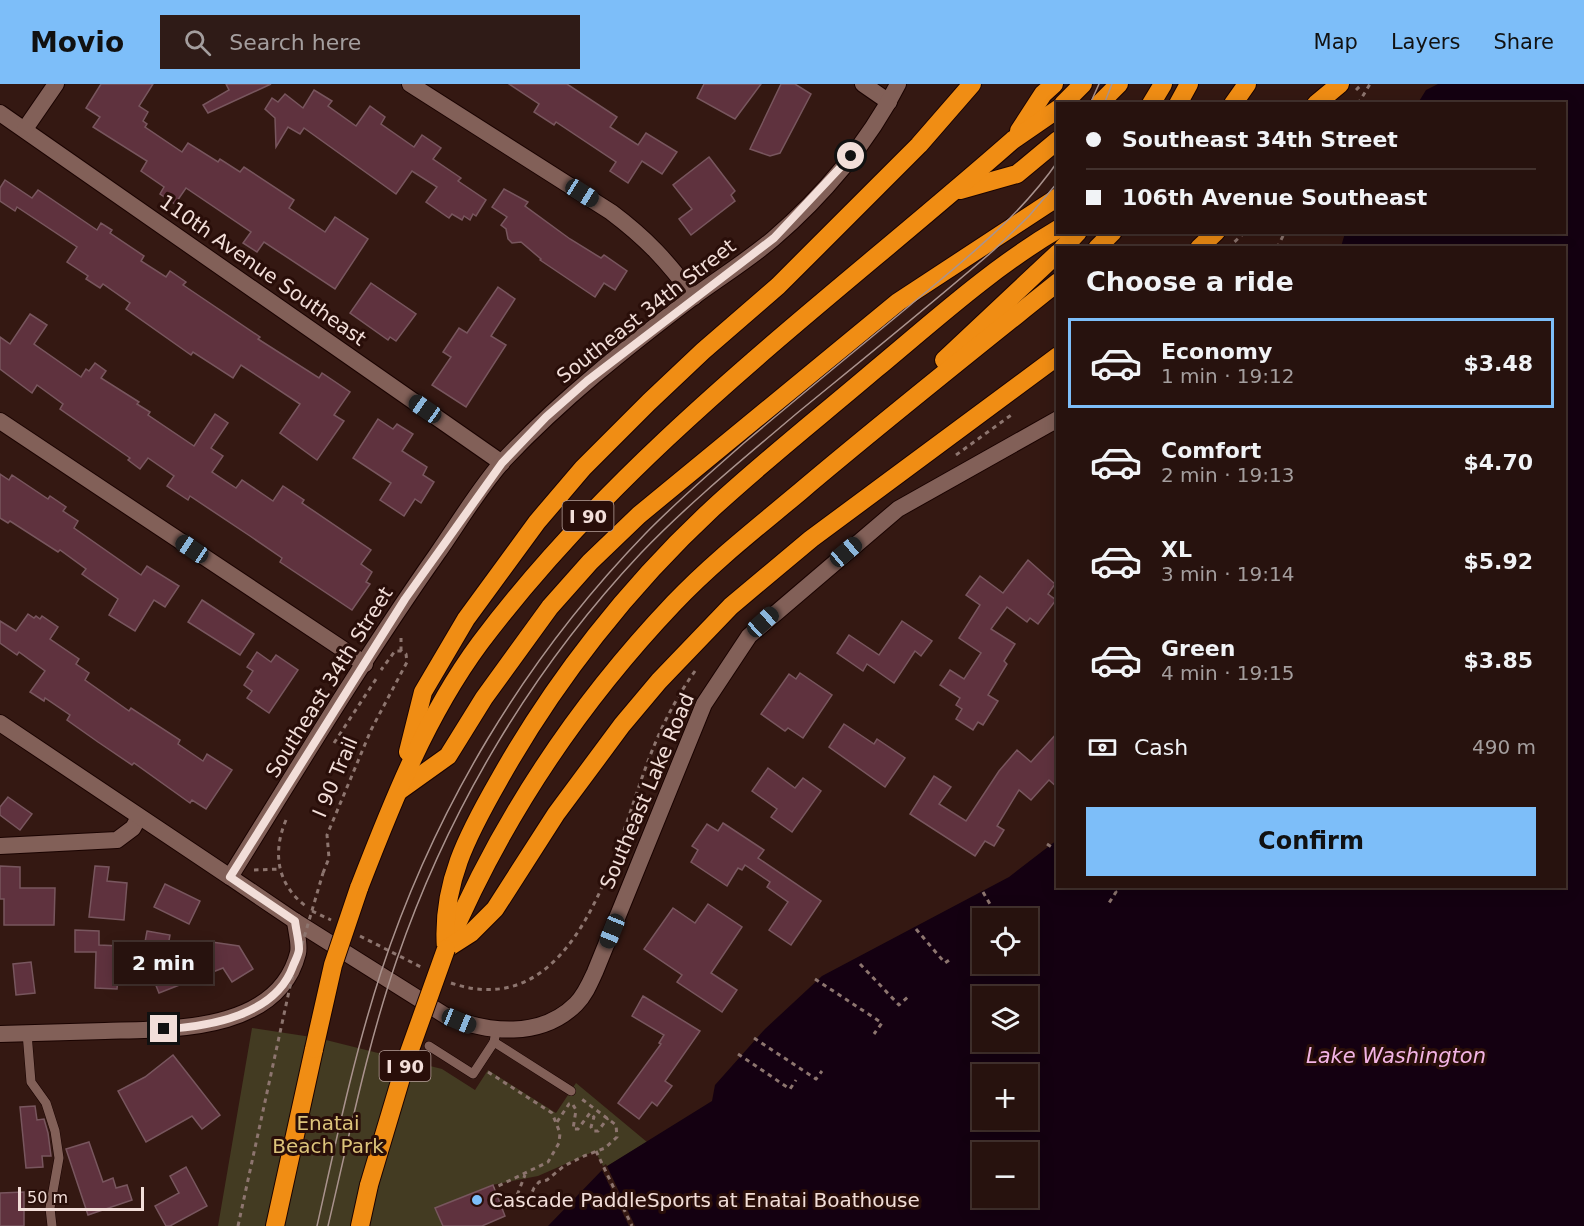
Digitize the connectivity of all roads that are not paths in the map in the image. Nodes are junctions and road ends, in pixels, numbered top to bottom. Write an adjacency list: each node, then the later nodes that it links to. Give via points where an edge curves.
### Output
1 (56, 84): 24 (street)
2 (410, 84): 38 (street, via 641,234)
3 (863, 84): 15 (street)
4 (898, 84): 15 (street, Southeast 34th Street)
5 (972, 84): 46 (highway, via 919,145 778,286 703,351 583,468 537,522 466,619 423,692)
6 (1054, 84): 25 (highway)
7 (1083, 84): 16 (highway)
8 (1119, 84): 14 (highway)
9 (1163, 84): 17 (highway)
10 (1189, 84): 18 (highway)
11 (1247, 84): 19 (highway)
12 (1318, 84): 20 (highway)
13 (1340, 84): 21 (highway)
14 (1102, 101)
15 (889, 102): 38 (street, Southeast 34th Street, via 851,156 814,198 774,238)
16 (1065, 102)
17 (1152, 102)
18 (1179, 102)
19 (1234, 102)
20 (1311, 102)
21 (1318, 102)
22 (1056, 110): 25 (highway, I 90)
23 (0, 113): 24 (street, 110th Avenue Southeast)
24 (25, 129): 43 (street, 110th Avenue Southeast)
25 (1013, 140): 27 (highway, I 90)
26 (1056, 142): 27 (highway, via 1017,174)
27 (955, 191): 46 (highway, I 90, via 700,407 631,470 568,537 480,644 441,704)
28 (1056, 198): 46 (highway, via 898,302 639,515 550,607 489,690 448,756)
29 (1056, 230): 51 (highway, via 979,284 851,390 712,509 649,574 594,640 535,722 485,805 456,866)
30 (1076, 234): 33 (highway)
31 (1111, 234): 34 (highway)
32 (1214, 234): 35 (highway)
33 (1065, 246)
34 (1099, 246)
35 (1201, 246)
36 (1056, 255): 42 (highway)
37 (1056, 284): 42 (highway)
38 (694, 297): 43 (street, Southeast 34th Street, via 587,381)
39 (1056, 357): 51 (highway, via 811,539 731,606 622,725 556,814 495,909)
40 (1056, 420): 55 (street, Southeast Lake Road, via 898,508 748,636 704,705 586,992 564,1013 544,1023)
41 (0, 421): 44 (street)
42 (856, 444): 51 (highway, via 716,562 632,650 588,703 510,820)
43 (502, 463): 44 (street, Southeast 34th Street, via 405,599)
44 (365, 664): 49 (street, Southeast 34th Street)
45 (0, 723): 47 (street, Southeast Lake Road)
46 (398, 792): 59 (highway, I 90, bridge, via 333,965)
47 (139, 817): 48 (street, via 133,828 117,840); 49 (street, Southeast Lake Road)
48 (0, 846)
49 (230, 877): 50 (street, Southeast Lake Road)
50 (295, 921): 53 (street, via 299,950 290,974 254,1008 231,1018 186,1028); 55 (street, Southeast Lake Road, via 446,1016)
51 (457, 927): 52 (highway); 52 (highway)
52 (446, 949): 60 (highway, I 90, bridge, via 407,1058)
53 (27, 1033): 54 (street); 58 (lane, via 31,1082 46,1103 59,1158 50,1208)
54 (0, 1034)
55 (495, 1037): 56 (lane, via 473,1074); 57 (lane)
56 (429, 1046)
57 (571, 1091)
58 (52, 1226)
59 (274, 1226)
60 (360, 1226)

